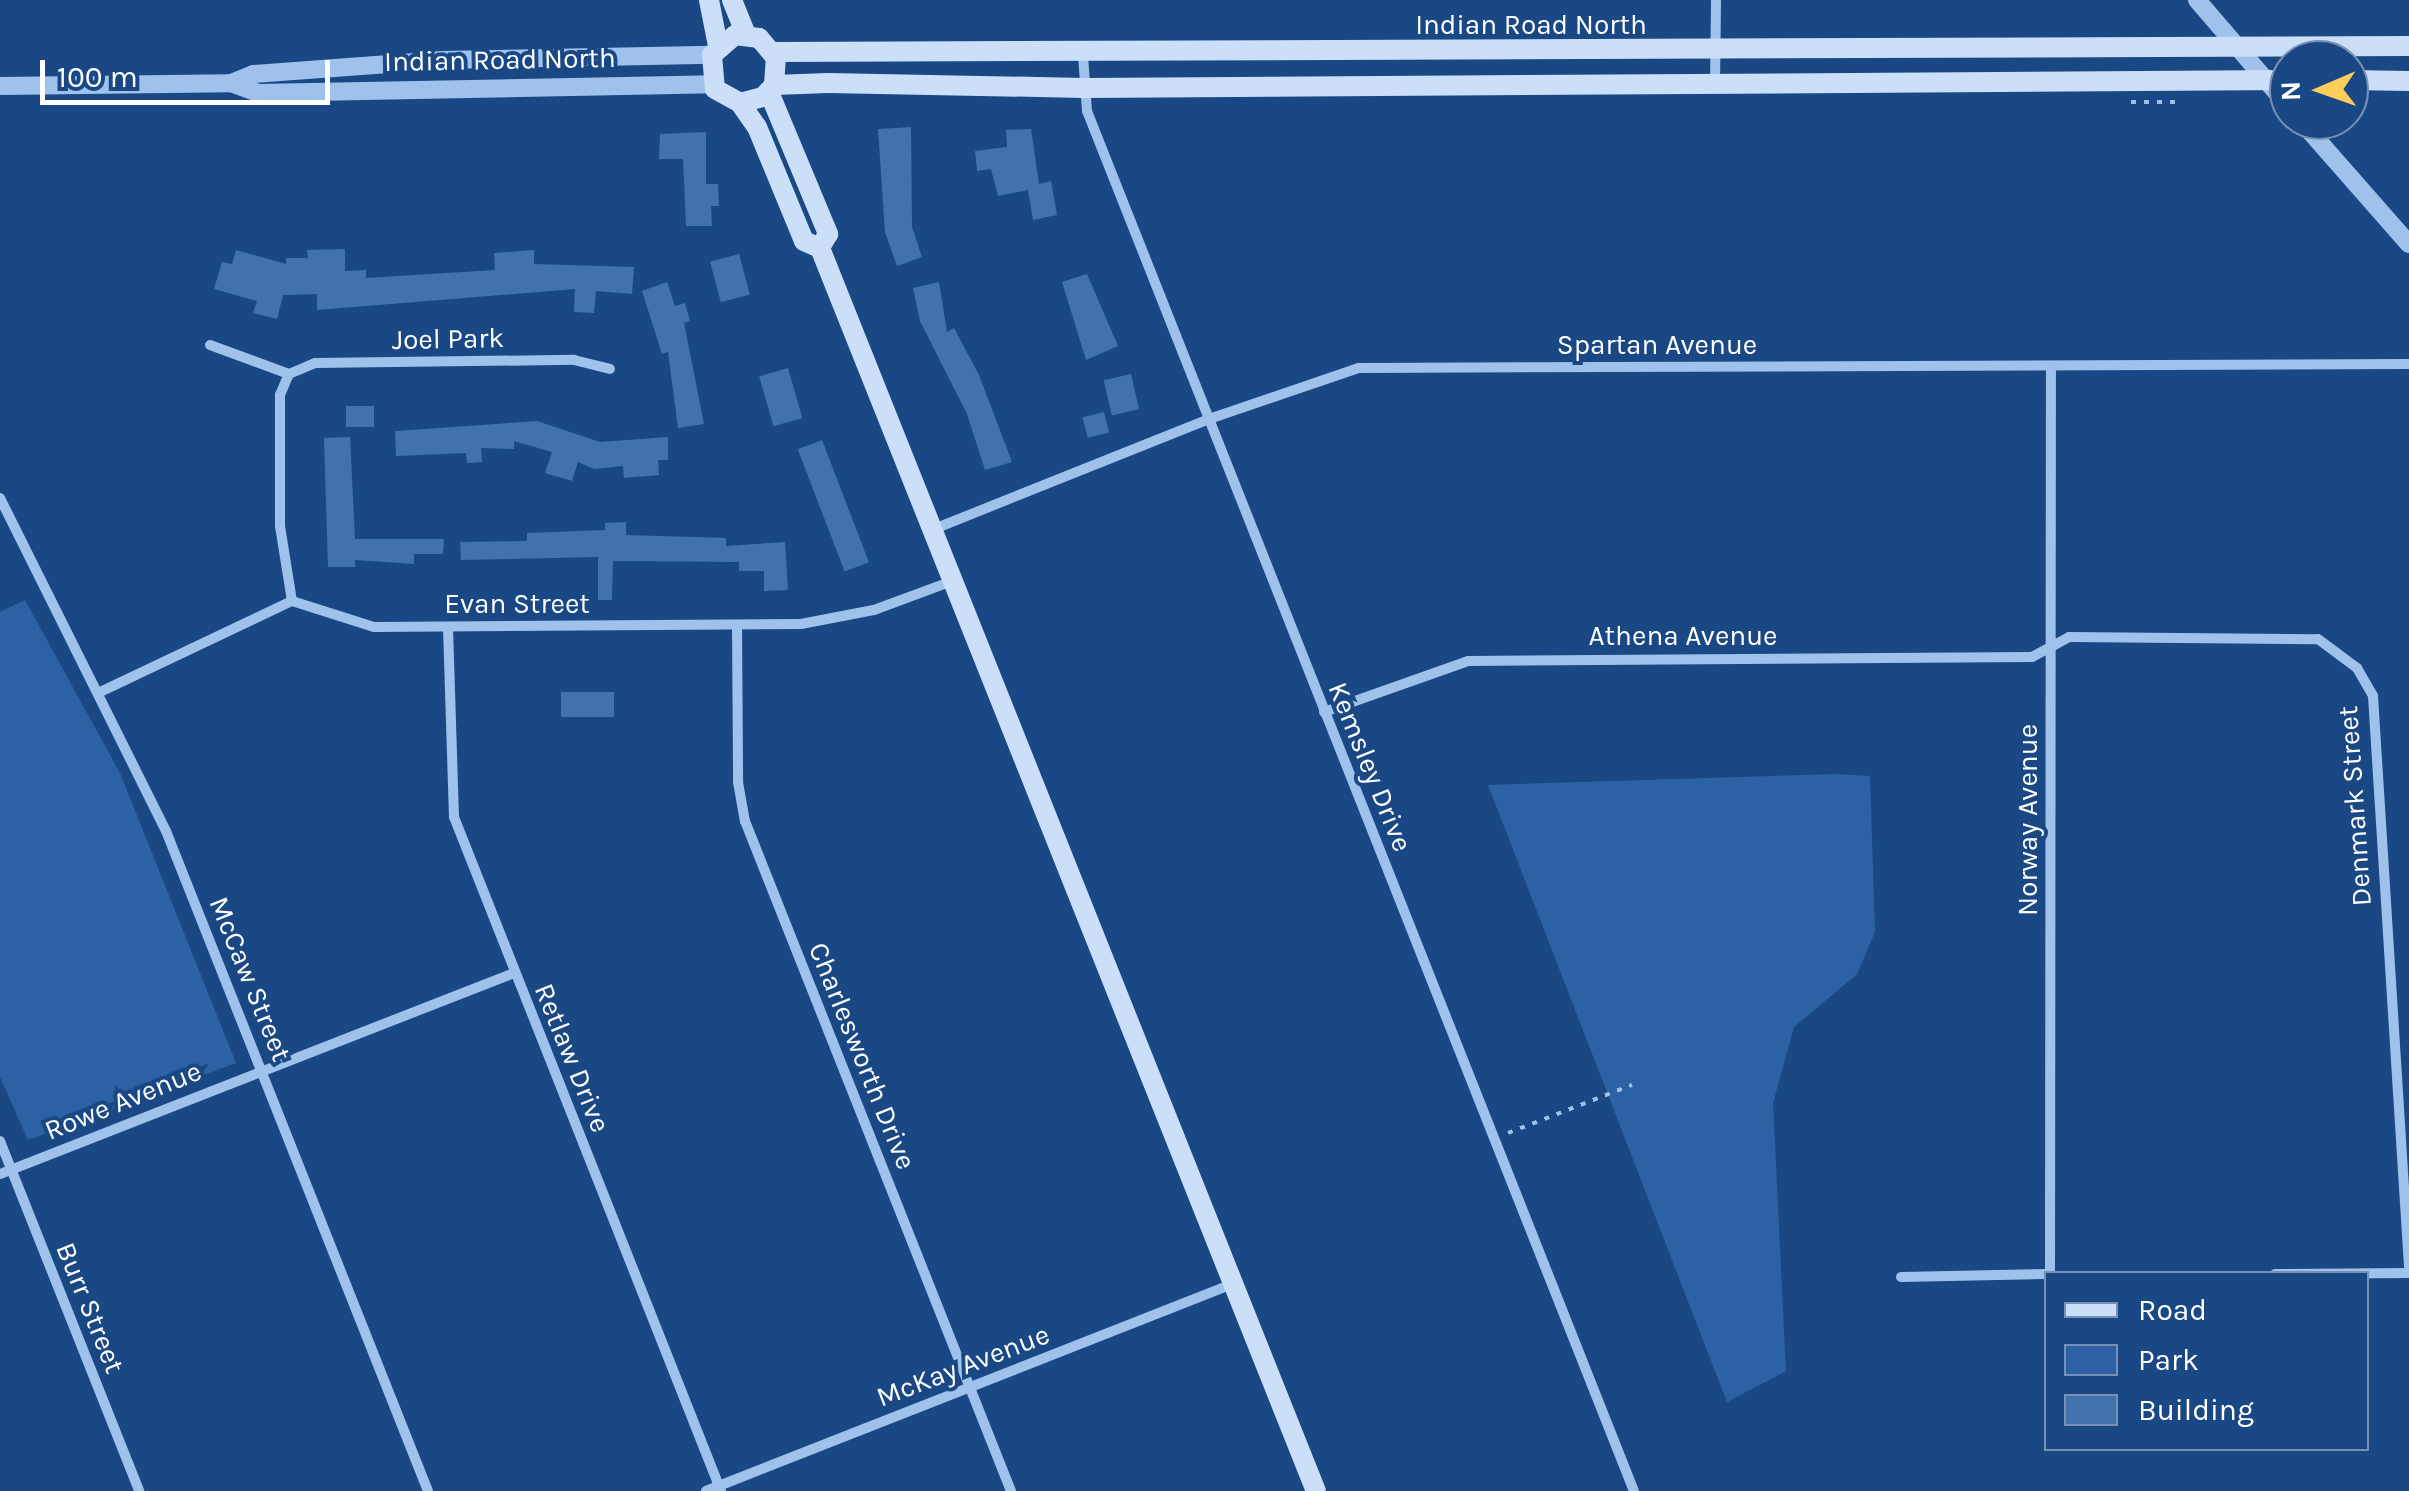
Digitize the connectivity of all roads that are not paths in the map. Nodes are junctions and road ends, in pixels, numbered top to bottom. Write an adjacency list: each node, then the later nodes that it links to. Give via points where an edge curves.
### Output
1 (710, 0): 8 (main road)
2 (732, 0): 5 (main road)
3 (1716, 0): 10 (street)
4 (2197, 0): 6 (street)
5 (746, 34): 8 (main road, Indian Road North); 9 (main road)
6 (2235, 46): 7 (main road, Indian Road North); 10 (main road, Indian Road North); 12 (street)
7 (2409, 46)
8 (715, 50): 16 (street, Indian Road North, via 396,62 253,74); 17 (main road)
9 (774, 52): 11 (main road, Indian Road North); 21 (main road)
10 (1714, 52): 11 (main road, Indian Road North); 19 (street)
11 (1083, 55): 22 (street, Kemsley Drive)
12 (2264, 80): 13 (main road); 19 (main road); 20 (street)
13 (2269, 80)
14 (2369, 80): 15 (main road)
15 (2409, 81)
16 (231, 83): 17 (street, Indian Road North, via 258,93); 18 (street, Indian Road North)
17 (712, 84): 23 (main road)
18 (0, 86)
19 (1715, 86): 22 (main road)
20 (2269, 86)
21 (772, 88): 22 (main road); 23 (main road); 26 (main road, via 828,234)
22 (1084, 88): 32 (street, Kemsley Drive)
23 (740, 104): 26 (main road, via 757,127 804,241)
24 (2318, 140): 25 (street)
25 (2409, 244)
26 (820, 248): 34 (main road)
27 (210, 345): 31 (street)
28 (2409, 364): 29 (street, Spartan Avenue)
29 (2051, 366): 32 (street, Spartan Avenue, via 1359,368); 39 (street, Norway Avenue)
30 (610, 369): 31 (street, Joel Park, via 574,360 315,363)
31 (289, 374): 36 (street, via 280,395 280,526)
32 (1209, 419): 34 (street, Spartan Avenue); 41 (street, Kemsley Drive)
33 (0, 498): 40 (street, McCaw Street)
34 (934, 529): 35 (main road)
35 (955, 580): 37 (street, Evan Street, via 839,618); 51 (main road)
36 (292, 602): 38 (street, Evan Street, via 358,625); 40 (street)
37 (737, 625): 38 (street, Evan Street); 52 (street, Charlesworth Drive, via 738,782 745,822)
38 (448, 628): 42 (street, Retlaw Drive, via 454,817)
39 (2050, 652): 41 (street, Athena Avenue, via 1468,661); 46 (street, Denmark Street, via 2069,637 2282,634 2318,639 2357,668 2373,696 2377,740); 47 (street, Norway Avenue)
40 (98, 693): 43 (street, McCaw Street, via 166,830)
41 (1324, 712): 59 (street, Kemsley Drive)
42 (514, 973): 43 (street, Rowe Avenue); 53 (street, Retlaw Drive)
43 (262, 1071): 45 (street, Rowe Avenue); 55 (street, McCaw Street)
44 (0, 1141): 45 (street, Burr Street)
45 (6, 1172): 54 (street, Burr Street)
46 (2409, 1270): 48 (street)
47 (2048, 1271)
48 (2369, 1271)
49 (2044, 1274): 50 (street)
50 (1901, 1277)
51 (1235, 1283): 52 (street, McKay Avenue); 58 (main road)
52 (970, 1387): 53 (street, McKay Avenue); 57 (street, Charlesworth Drive)
53 (721, 1488): 56 (street, McKay Avenue)
54 (139, 1491)
55 (428, 1491)
56 (706, 1491)
57 (1010, 1491)
58 (1316, 1491)
59 (1634, 1491)

